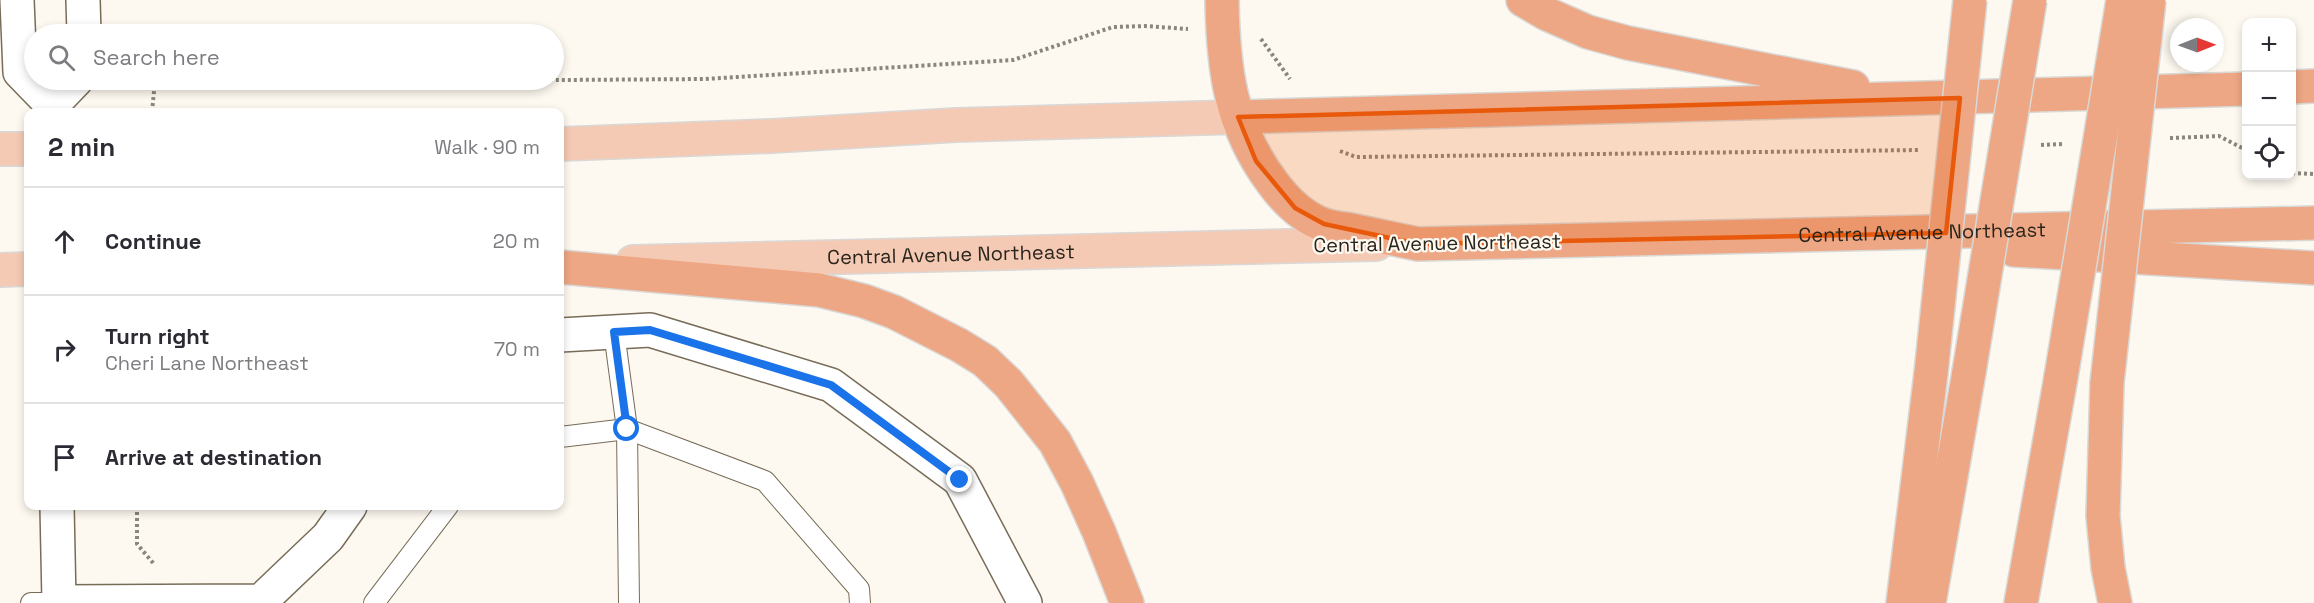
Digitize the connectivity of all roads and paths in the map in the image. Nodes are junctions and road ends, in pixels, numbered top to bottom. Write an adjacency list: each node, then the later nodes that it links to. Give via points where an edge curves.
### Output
1 (17, 0): 11 (street, via 20,72)
2 (82, 0): 9 (street)
3 (1222, 0): 10 (highway)
4 (1523, 0): 19 (highway, via 1588,32 1628,44)
5 (1970, 0): 53 (highway, bridge)
6 (2030, 0): 54 (highway, bridge)
7 (2123, 0): 55 (highway, bridge)
8 (2149, 0): 56 (highway, bridge, via 2108,383 2103,516)
9 (83, 24)
10 (1223, 32): 12 (path, via 1113,27 1013,60 705,79); 23 (highway, via 1229,88)
11 (24, 76)
12 (564, 80)
13 (2314, 86): 14 (highway)
14 (2296, 87)
15 (2242, 89): 19 (highway)
16 (36, 90): 20 (street)
17 (68, 90): 21 (street)
18 (154, 90): 22 (path)
19 (1913, 99): 23 (highway)
20 (52, 108)
21 (54, 108)
22 (152, 108)
23 (1238, 117): 24 (main road, via 956,125); 31 (highway, via 1256,161 1295,208 1324,224)
24 (564, 144)
25 (0, 149): 26 (main road)
26 (24, 149)
27 (2296, 173): 28 (path)
28 (2314, 174)
29 (2314, 223): 30 (highway, Central Avenue Northeast)
30 (1790, 237): 31 (highway, Central Avenue Northeast); 34 (highway)
31 (1418, 244): 32 (main road, Central Avenue Northeast)
32 (564, 265)
33 (564, 265): 52 (highway, via 819,290 894,312 959,345 985,361 1009,384 1055,442 1099,532)
34 (2314, 268)
35 (24, 269): 36 (main road)
36 (0, 270)
37 (614, 332): 38 (street); 39 (lane); 51 (street, via 650,330 831,385 960,480)
38 (564, 336)
39 (627, 429): 40 (lane); 49 (lane); 50 (lane, via 765,481 859,589)
40 (564, 437)
41 (57, 510): 47 (street)
42 (137, 510): 45 (path, via 137,544 158,569)
43 (347, 510): 45 (street, via 328,537 261,601)
44 (445, 510): 48 (lane)
45 (160, 602): 47 (street)
46 (31, 603): 47 (lane)
47 (59, 603)
48 (374, 603)
49 (629, 603)
50 (860, 603)
51 (1025, 603)
52 (1127, 603)
53 (1903, 603)
54 (1929, 603)
55 (2021, 603)
56 (2115, 603)

